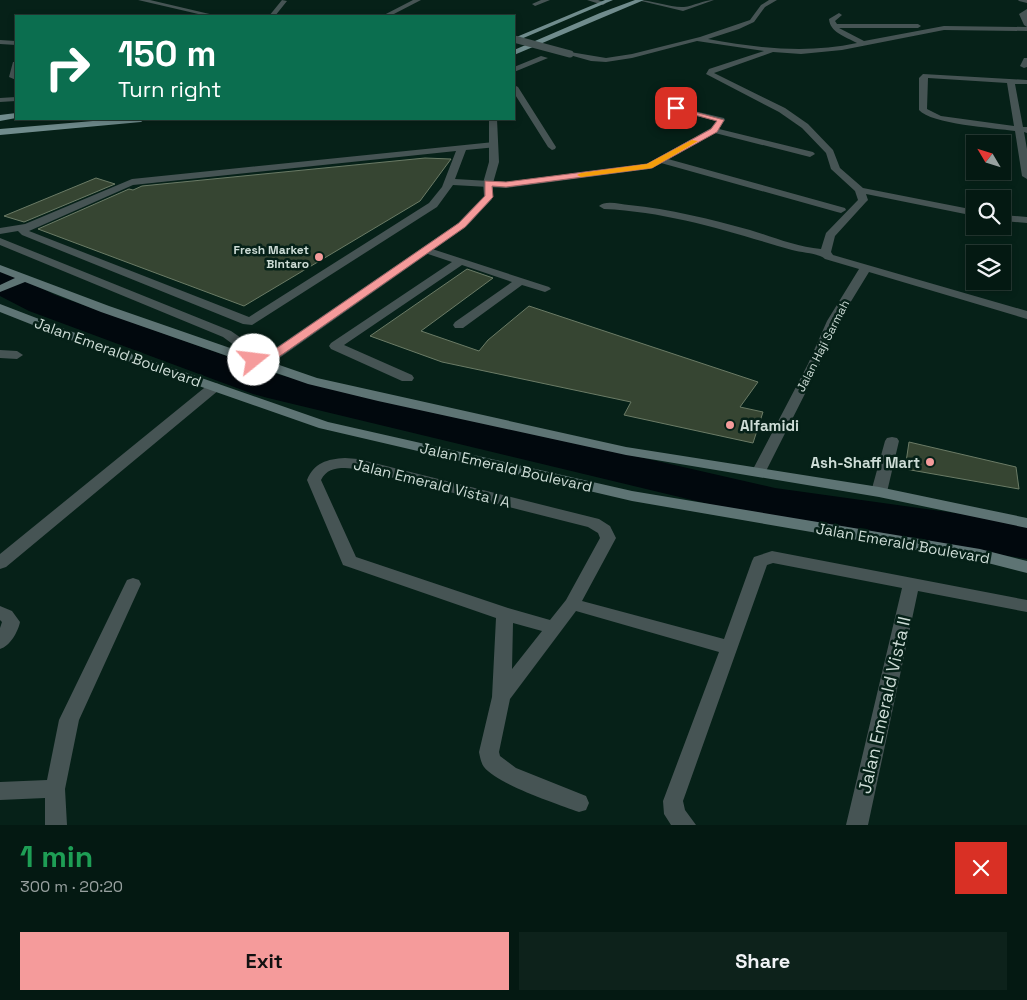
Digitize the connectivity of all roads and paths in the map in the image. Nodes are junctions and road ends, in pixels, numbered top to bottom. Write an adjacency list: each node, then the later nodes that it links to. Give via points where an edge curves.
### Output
1 (141, 0): 14 (street)
2 (418, 0): 16 (street)
3 (547, 0): 12 (street)
4 (590, 0): 10 (street)
5 (640, 0): 6 (street, via 683,9); 29 (main road)
6 (711, 0)
7 (774, 0): 24 (street, via 763,6 752,21)
8 (1021, 0): 11 (street)
9 (284, 1): 15 (street)
10 (607, 1): 22 (main road)
11 (1027, 1)
12 (535, 4)
13 (1027, 11): 18 (street, via 1022,14)
14 (210, 15)
15 (273, 15)
16 (387, 15)
17 (839, 15): 19 (street, via 831,20)
18 (1027, 25)
19 (833, 26): 20 (street); 26 (street)
20 (944, 28): 21 (street); 26 (street)
21 (1027, 29)
22 (515, 39)
23 (515, 39): 24 (street, bridge, via 606,60)
24 (697, 39): 28 (street)
25 (0, 42): 27 (street)
26 (864, 43): 28 (street, via 816,51)
27 (15, 44)
28 (773, 51): 54 (street, via 710,74 782,110 805,126 830,152 836,169)
29 (515, 53)
30 (544, 58): 31 (street)
31 (515, 70)
32 (1011, 81): 33 (street); 42 (street); 42 (street, via 932,75 923,78 923,110 927,114 963,122)
33 (1027, 82)
34 (517, 98): 47 (street)
35 (15, 99): 36 (street)
36 (0, 100)
37 (676, 108): 43 (street, via 721,120)
38 (15, 116): 39 (main road)
39 (0, 118)
40 (131, 120): 44 (main road)
41 (493, 120): 46 (street)
42 (1022, 129): 45 (street)
43 (714, 130): 49 (street); 50 (street)
44 (0, 132)
45 (1023, 140): 51 (street)
46 (494, 147): 48 (street); 53 (street)
47 (552, 147)
48 (462, 149): 52 (street); 60 (street, via 132,182)
49 (810, 154)
50 (661, 160): 53 (street, via 649,166 506,185); 56 (street)
51 (1027, 176)
52 (450, 180): 53 (street); 71 (street, via 433,205 252,321)
53 (489, 180): 62 (street, via 489,197 462,225)
54 (860, 190): 57 (street); 63 (street, via 863,200 830,235)
55 (604, 206): 63 (street, via 644,209)
56 (841, 210)
57 (966, 211)
58 (1011, 219): 59 (street)
59 (1027, 220)
60 (26, 230): 61 (street); 71 (street)
61 (1, 238): 73 (street)
62 (426, 250): 64 (street); 77 (street)
63 (825, 254): 65 (street)
64 (461, 261): 67 (street); 78 (street, via 335,346)
65 (865, 268): 70 (street); 81 (street, Jalan Haji Sarmah, via 833,321)
66 (7, 279): 77 (main road)
67 (521, 280): 68 (street); 72 (street)
68 (545, 289)
69 (0, 308): 79 (main road, Jalan Emerald Boulevard)
70 (1027, 314)
71 (242, 319): 73 (street); 74 (street)
72 (459, 325)
73 (214, 329): 74 (street)
74 (227, 334): 77 (street, via 247,348)
75 (0, 354): 76 (street)
76 (17, 355)
77 (258, 362): 81 (main road, via 378,398 626,451)
78 (407, 378)
79 (214, 387): 84 (street); 85 (main road, Jalan Emerald Boulevard, via 324,425 632,496 980,555)
80 (892, 441): 82 (street)
81 (758, 473): 82 (main road)
82 (879, 492): 83 (main road)
83 (1027, 523)
84 (0, 563)
85 (1027, 567)
86 (133, 584): 96 (street, via 69,720)
87 (911, 584): 89 (street); 94 (street, via 772,557 760,561); 101 (street, Jalan Emerald Vista II)
88 (572, 604): 91 (street, Jalan Emerald Vista I A, via 608,538 604,530 593,523 358,464 342,462 327,465 316,473 314,480 349,561); 92 (street, Jalan Emerald Vista I A); 94 (street)
89 (1027, 606)
90 (0, 612): 93 (street, via 10,617 12,624)
91 (505, 614): 92 (street, Jalan Emerald Vista I A); 95 (street, Jalan Emerald Vista I A)
92 (554, 628): 95 (street, Jalan Emerald Vista I A)
93 (0, 642)
94 (730, 648): 100 (street, via 673,801 676,814)
95 (501, 698): 98 (street, Jalan Emerald Vista I A, via 489,752 492,761 509,774)
96 (55, 789): 97 (street); 99 (street)
97 (0, 791)
98 (579, 803)
99 (56, 825)
100 (685, 825)
101 (857, 825)

